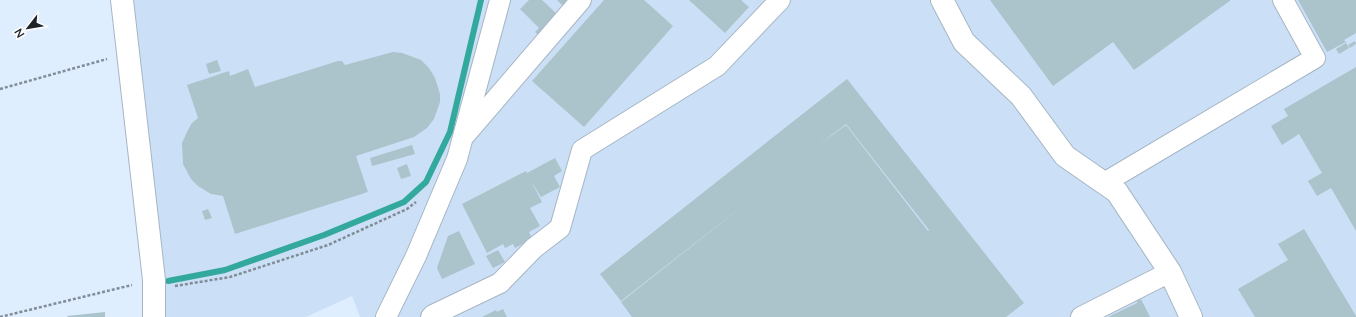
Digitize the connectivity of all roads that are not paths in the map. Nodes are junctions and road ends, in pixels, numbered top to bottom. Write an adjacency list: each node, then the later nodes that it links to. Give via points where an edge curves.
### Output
1 (122, 0): 10 (street, via 154,280)
2 (500, 0): 7 (street)
3 (581, 0): 7 (street)
4 (780, 0): 12 (street, via 717,66 582,150 560,228 534,248 500,283)
5 (942, 0): 8 (street, via 964,42 1021,96 1065,156)
6 (1283, 0): 8 (street, via 1315,58)
7 (462, 140): 11 (street, via 457,159 416,256)
8 (1104, 183): 9 (street, via 1117,192)
9 (1170, 272): 13 (street); 14 (street)
10 (154, 317)
11 (386, 317)
12 (431, 317)
13 (1081, 317)
14 (1191, 317)

